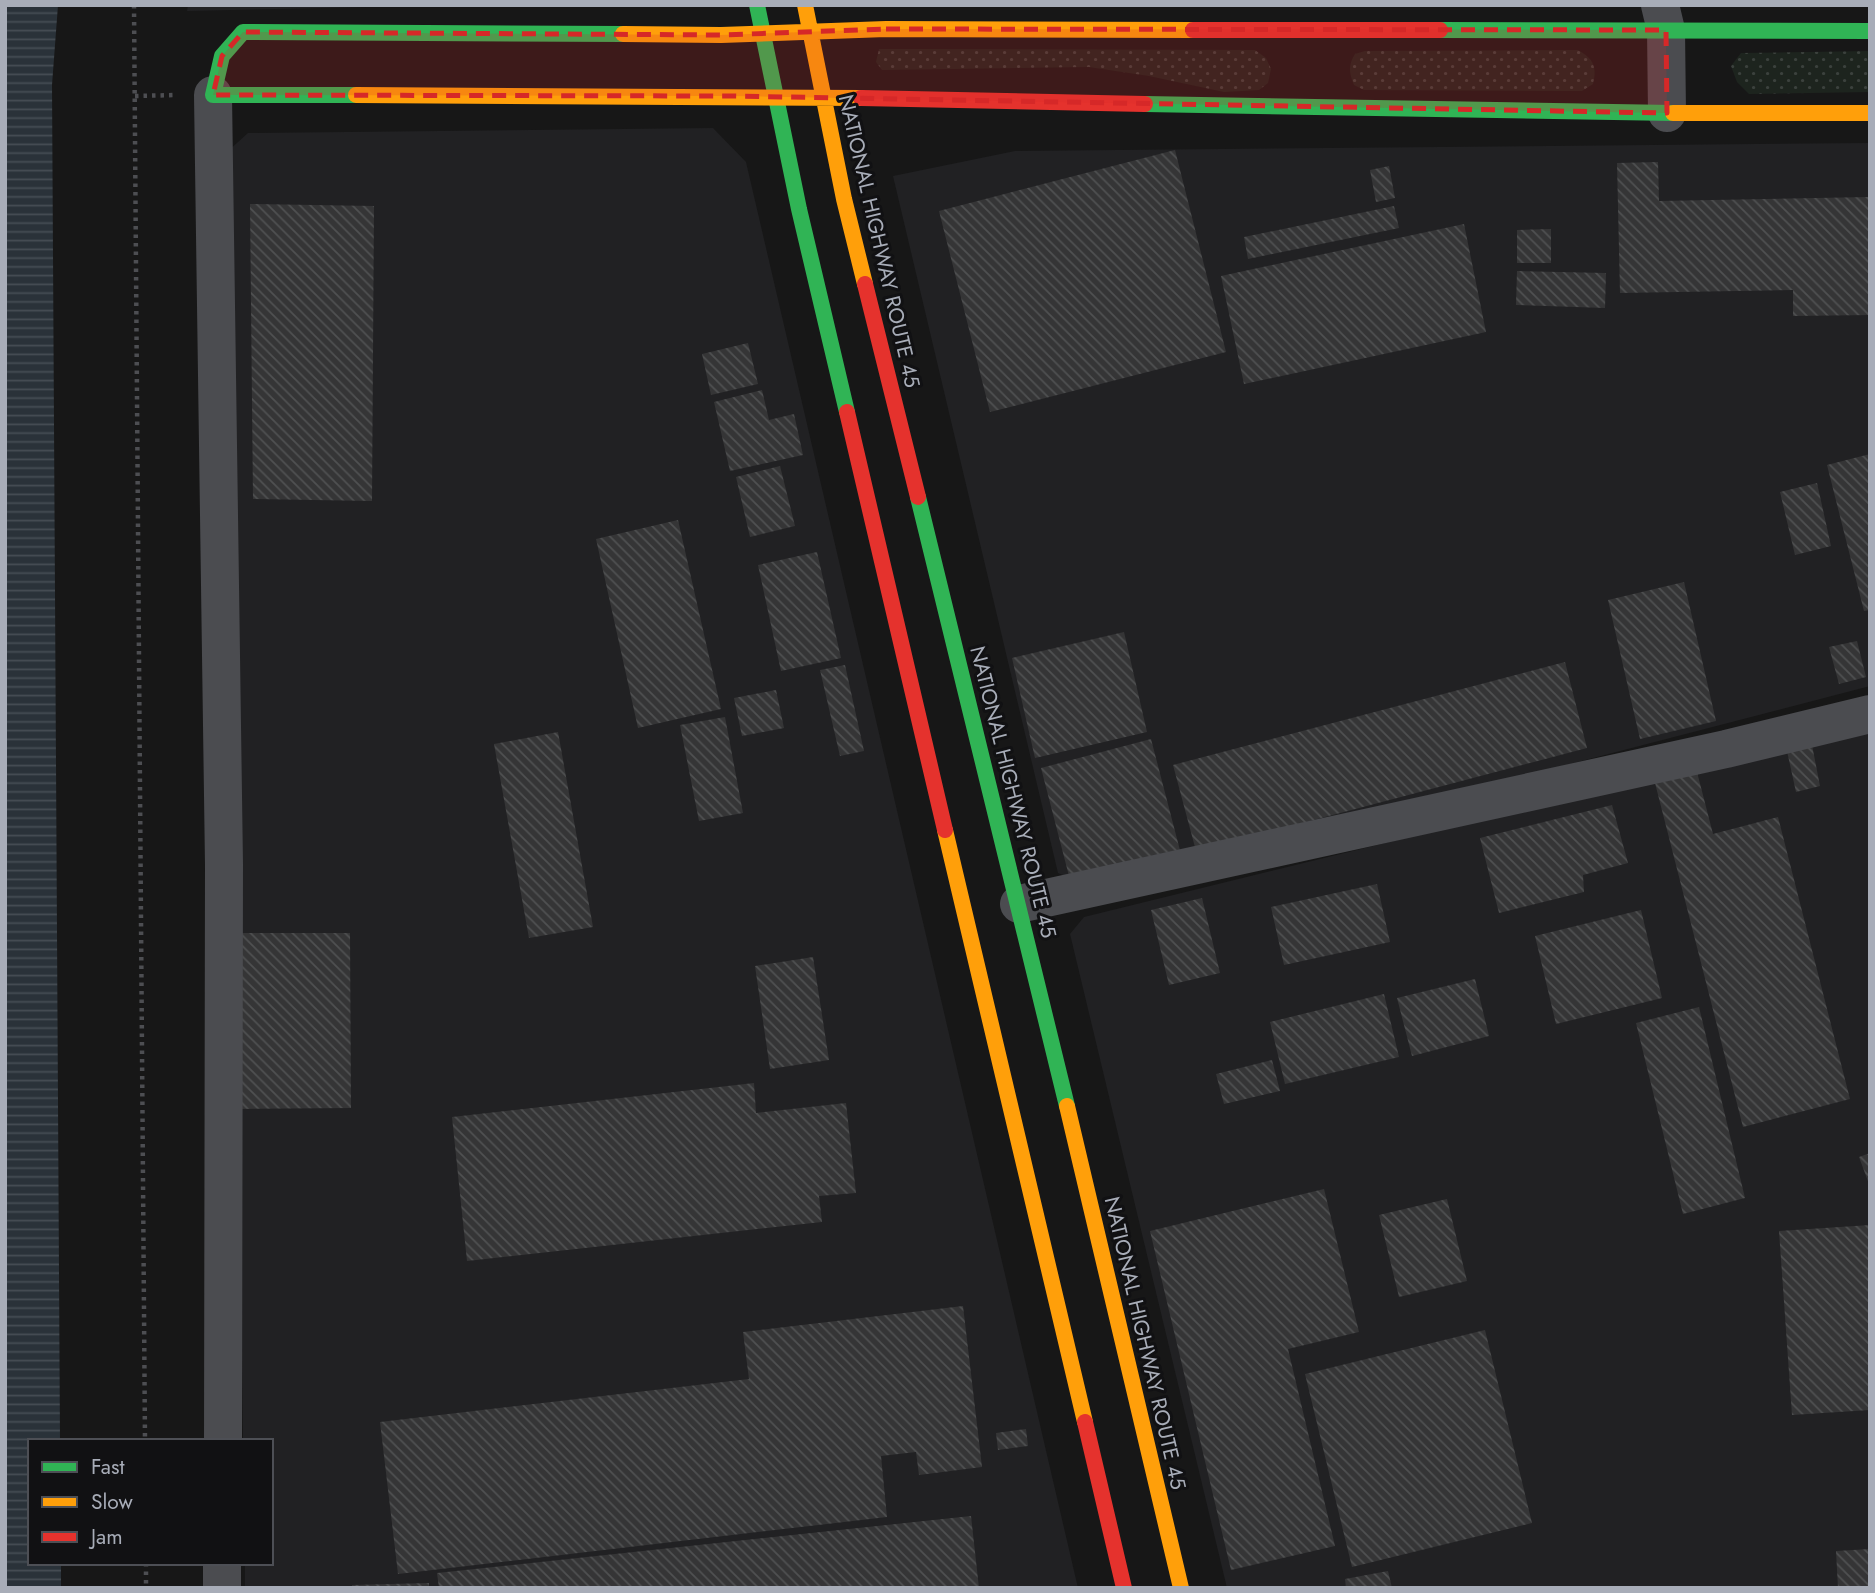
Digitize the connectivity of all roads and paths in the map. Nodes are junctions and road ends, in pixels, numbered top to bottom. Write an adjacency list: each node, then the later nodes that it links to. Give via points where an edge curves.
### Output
1 (134, 5): 10 (path)
2 (757, 5): 8 (main road)
3 (805, 5): 7 (main road, NATIONAL HIGHWAY ROUTE 45)
4 (884, 17): 5 (main road); 7 (main road)
5 (1663, 18): 6 (main road); 13 (street)
6 (1870, 31)
7 (810, 33): 8 (main road); 12 (main road, NATIONAL HIGHWAY ROUTE 45)
8 (763, 34): 9 (main road, via 243,32); 11 (main road)
9 (195, 95): 10 (path); 11 (main road); 18 (street, via 224,865)
10 (135, 96): 17 (path)
11 (776, 98): 12 (main road); 23 (main road)
12 (824, 99): 13 (main road); 16 (main road, NATIONAL HIGHWAY ROUTE 45, via 844,199)
13 (1667, 113): 14 (main road)
14 (1870, 113)
15 (1870, 714): 16 (street, via 1726,750)
16 (1020, 904): 24 (main road, NATIONAL HIGHWAY ROUTE 45)
17 (145, 1439)
18 (223, 1439)
19 (146, 1565): 21 (path)
20 (222, 1565): 22 (street)
21 (146, 1588)
22 (222, 1588)
23 (1124, 1588)
24 (1181, 1588)

